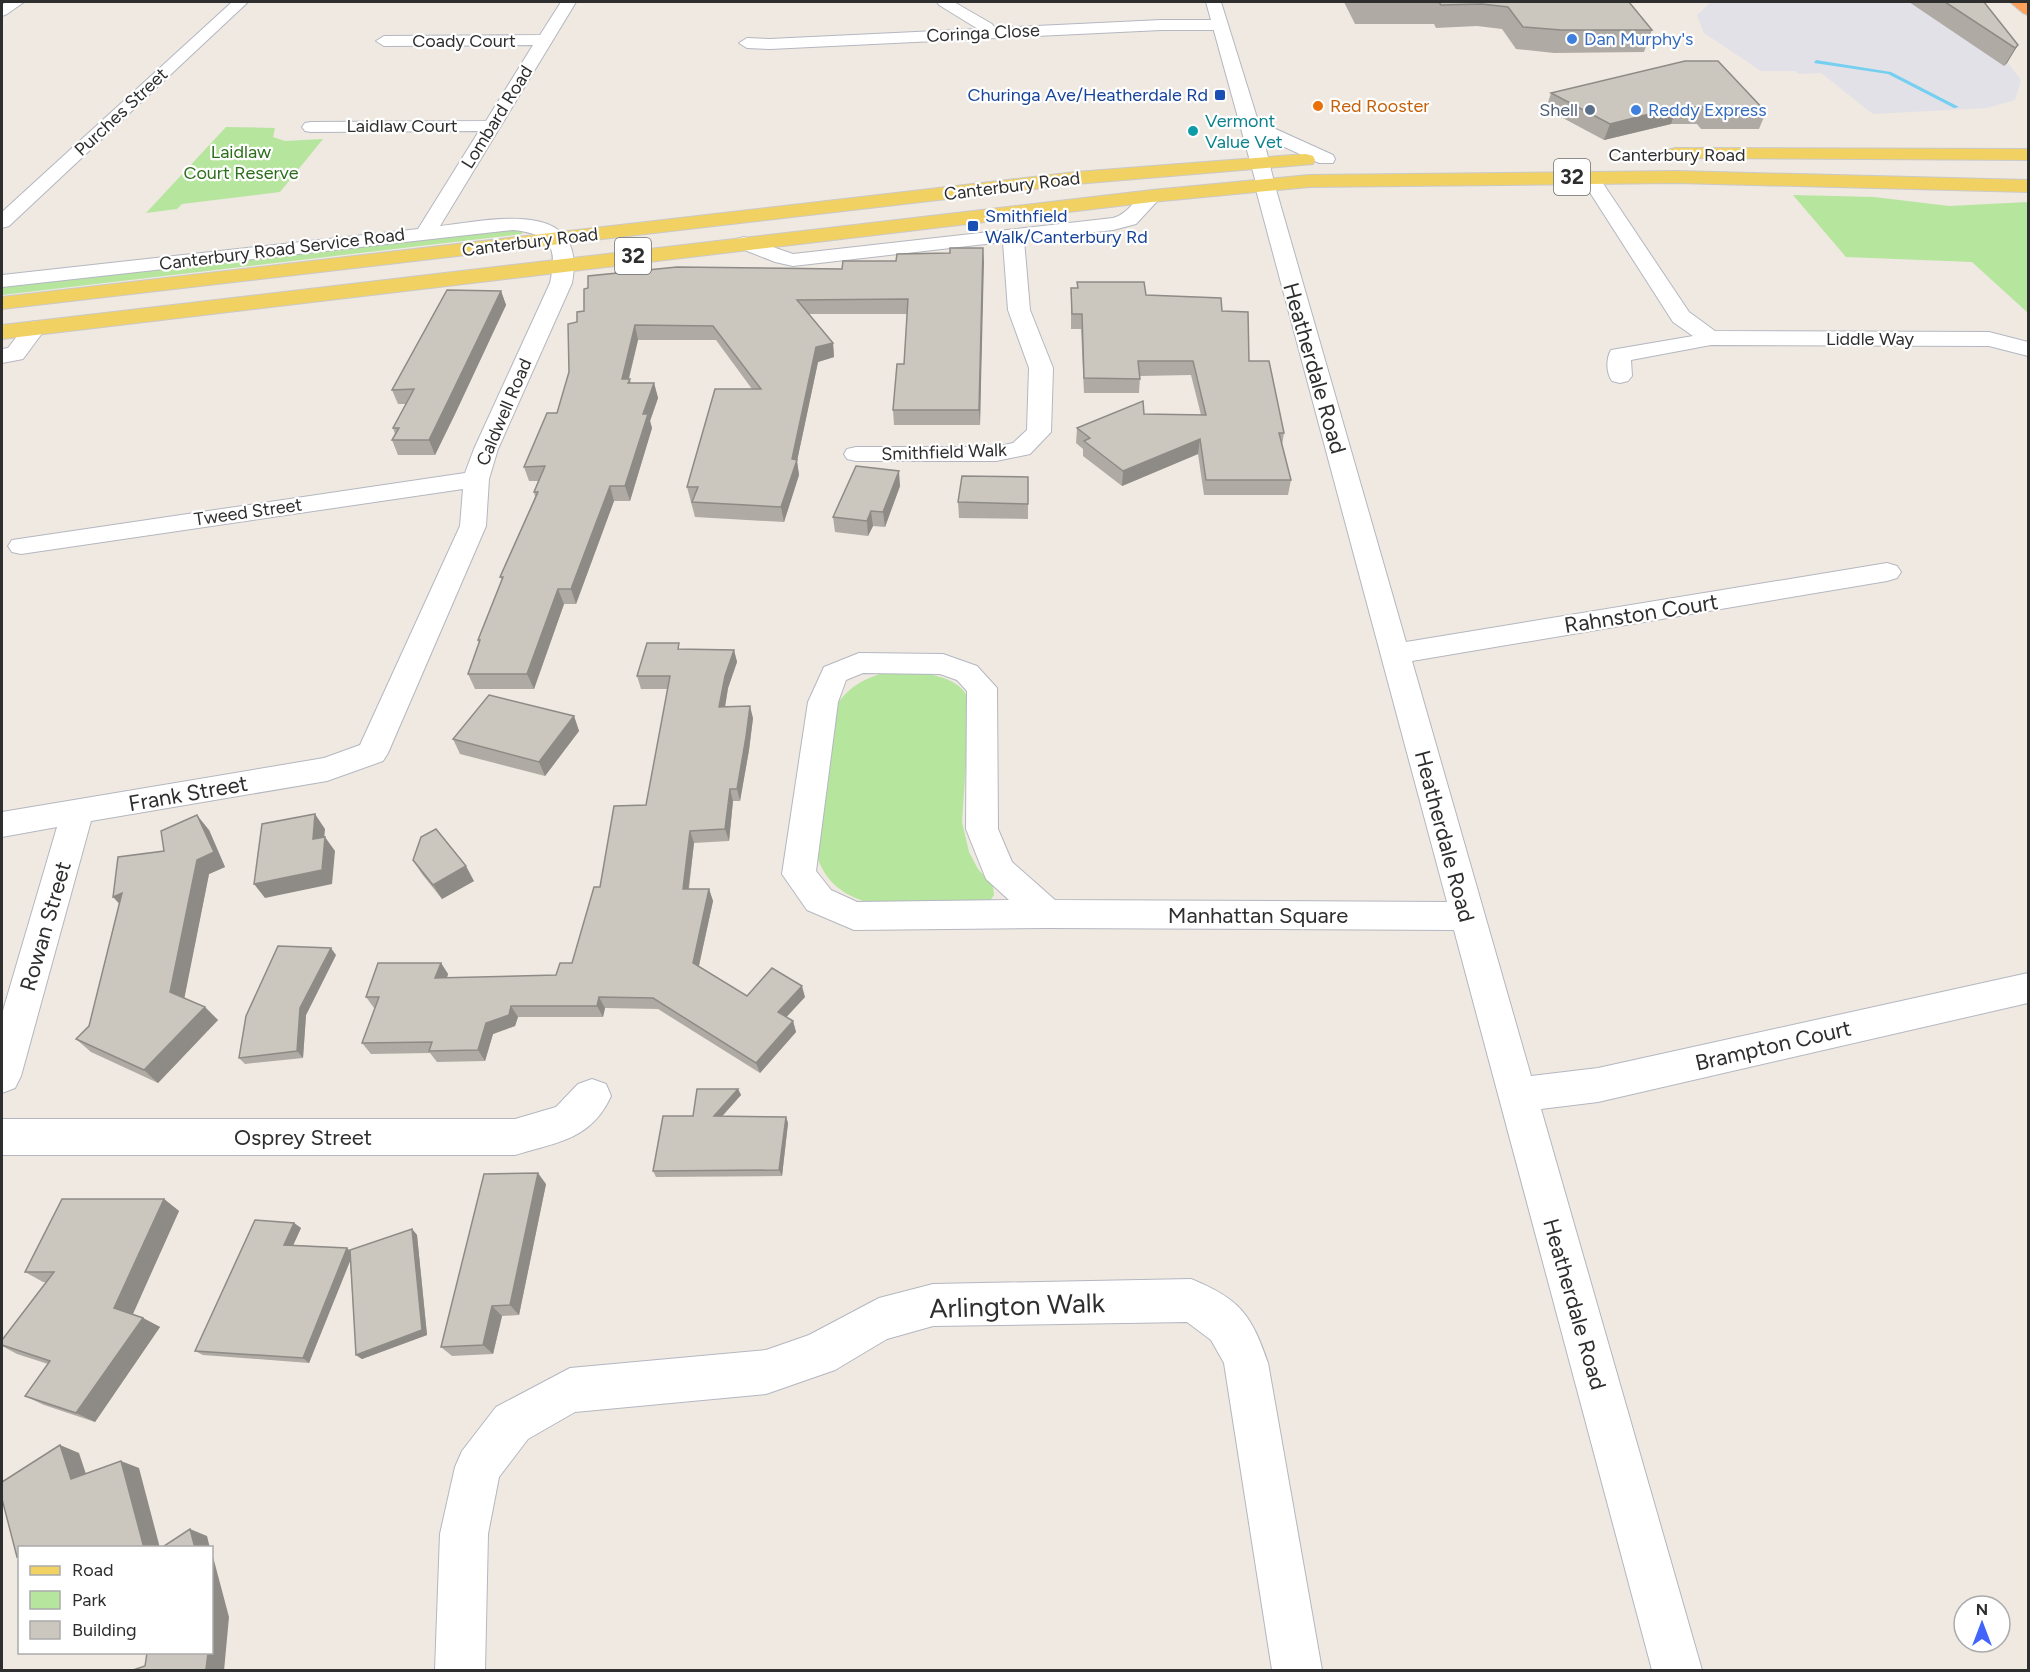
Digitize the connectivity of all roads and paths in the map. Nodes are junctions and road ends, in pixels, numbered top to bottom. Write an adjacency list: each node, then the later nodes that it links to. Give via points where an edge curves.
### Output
1 (16, 2): 8 (street)
2 (240, 2): 25 (street, Purches Street)
3 (568, 2): 11 (street, Lombard Road)
4 (944, 2): 10 (street, via 986,27)
5 (1213, 2): 9 (street, Heatherdale Road)
6 (2018, 2): 7 (highway)
7 (2028, 10)
8 (2, 11)
9 (1220, 25): 10 (street, Coringa Close); 14 (street, Heatherdale Road)
10 (989, 33): 13 (street, Coringa Close)
11 (544, 40): 12 (street, Coady Court); 15 (street, Lombard Road)
12 (384, 41)
13 (747, 43)
14 (1249, 124): 20 (street); 21 (street, Heatherdale Road)
15 (492, 126): 16 (street, Laidlaw Court); 26 (street, Lombard Road)
16 (311, 127)
17 (1659, 154): 18 (main road, Canterbury Road)
18 (2028, 154)
19 (1348, 158): 20 (main road, Canterbury Road / 32)
20 (1326, 159): 21 (main road, Canterbury Road / 32)
21 (1262, 174): 22 (main road, Canterbury Road / 32, via 1309,181); 24 (main road, Canterbury Road / 32); 28 (main road, Canterbury Road / 32, via 1076,178); 43 (street, Heatherdale Road)
22 (1589, 177): 23 (main road, Canterbury Road / 32); 35 (street, via 1681,316)
23 (2028, 186)
24 (1152, 196): 27 (street, Canterbury Road, via 1129,220); 29 (main road, Canterbury Road / 32)
25 (2, 222)
26 (426, 232): 28 (street, Canterbury Road Service Road, via 513,224 539,227 551,231); 31 (street, Canterbury Road Service Road)
27 (1013, 234): 29 (street, Canterbury Road, via 793,260); 39 (street, Smithfield Walk, via 1019,310 1041,368 1039,432 1021,449 996,454)
28 (558, 239): 30 (street); 32 (main road, Canterbury Road / 32)
29 (744, 243): 30 (main road, Canterbury Road / 32)
30 (566, 264): 33 (main road, Canterbury Road / 32); 40 (street, Caldwell Road)
31 (2, 281)
32 (2, 303)
33 (35, 328): 34 (main road, Canterbury Road / 32); 37 (street, via 15,354)
34 (2, 332)
35 (1710, 338): 36 (street, Liddle Way, via 1989,339); 38 (street, Liddle Way, via 1620,355)
36 (2028, 349)
37 (2, 356)
38 (1620, 376)
39 (856, 454)
40 (476, 479): 41 (street, Tweed Street); 44 (street, Caldwell Road, via 473,526)
41 (21, 546)
42 (1887, 573): 43 (street, Rahnston Court)
43 (1395, 654): 48 (street, Heatherdale Road)
44 (372, 753): 45 (street, Frank Street, via 327,769)
45 (78, 811): 46 (street, Frank Street); 50 (street, Rowan Street)
46 (2, 824)
47 (1048, 914): 47 (street, Manhattan Square, via 854,916 819,900 799,874 823,702 834,675 859,663 943,664 967,673 982,688 982,829 998,870); 48 (street, Manhattan Square)
48 (1467, 916): 51 (street, Heatherdale Road)
49 (2028, 988): 51 (street, Brampton Court, via 1598,1085)
50 (2, 1076)
51 (1516, 1095): 56 (street, Heatherdale Road)
52 (592, 1096): 53 (street, Osprey Street, via 567,1121 514,1137)
53 (2, 1137)
54 (460, 1671): 55 (street, Arlington Walk, via 464,1534 478,1467 512,1423 570,1390 766,1372 819,1354 879,1320 933,1305 1191,1300 1220,1316 1239,1339 1246,1363)
55 (1297, 1671)
56 (1677, 1671)

